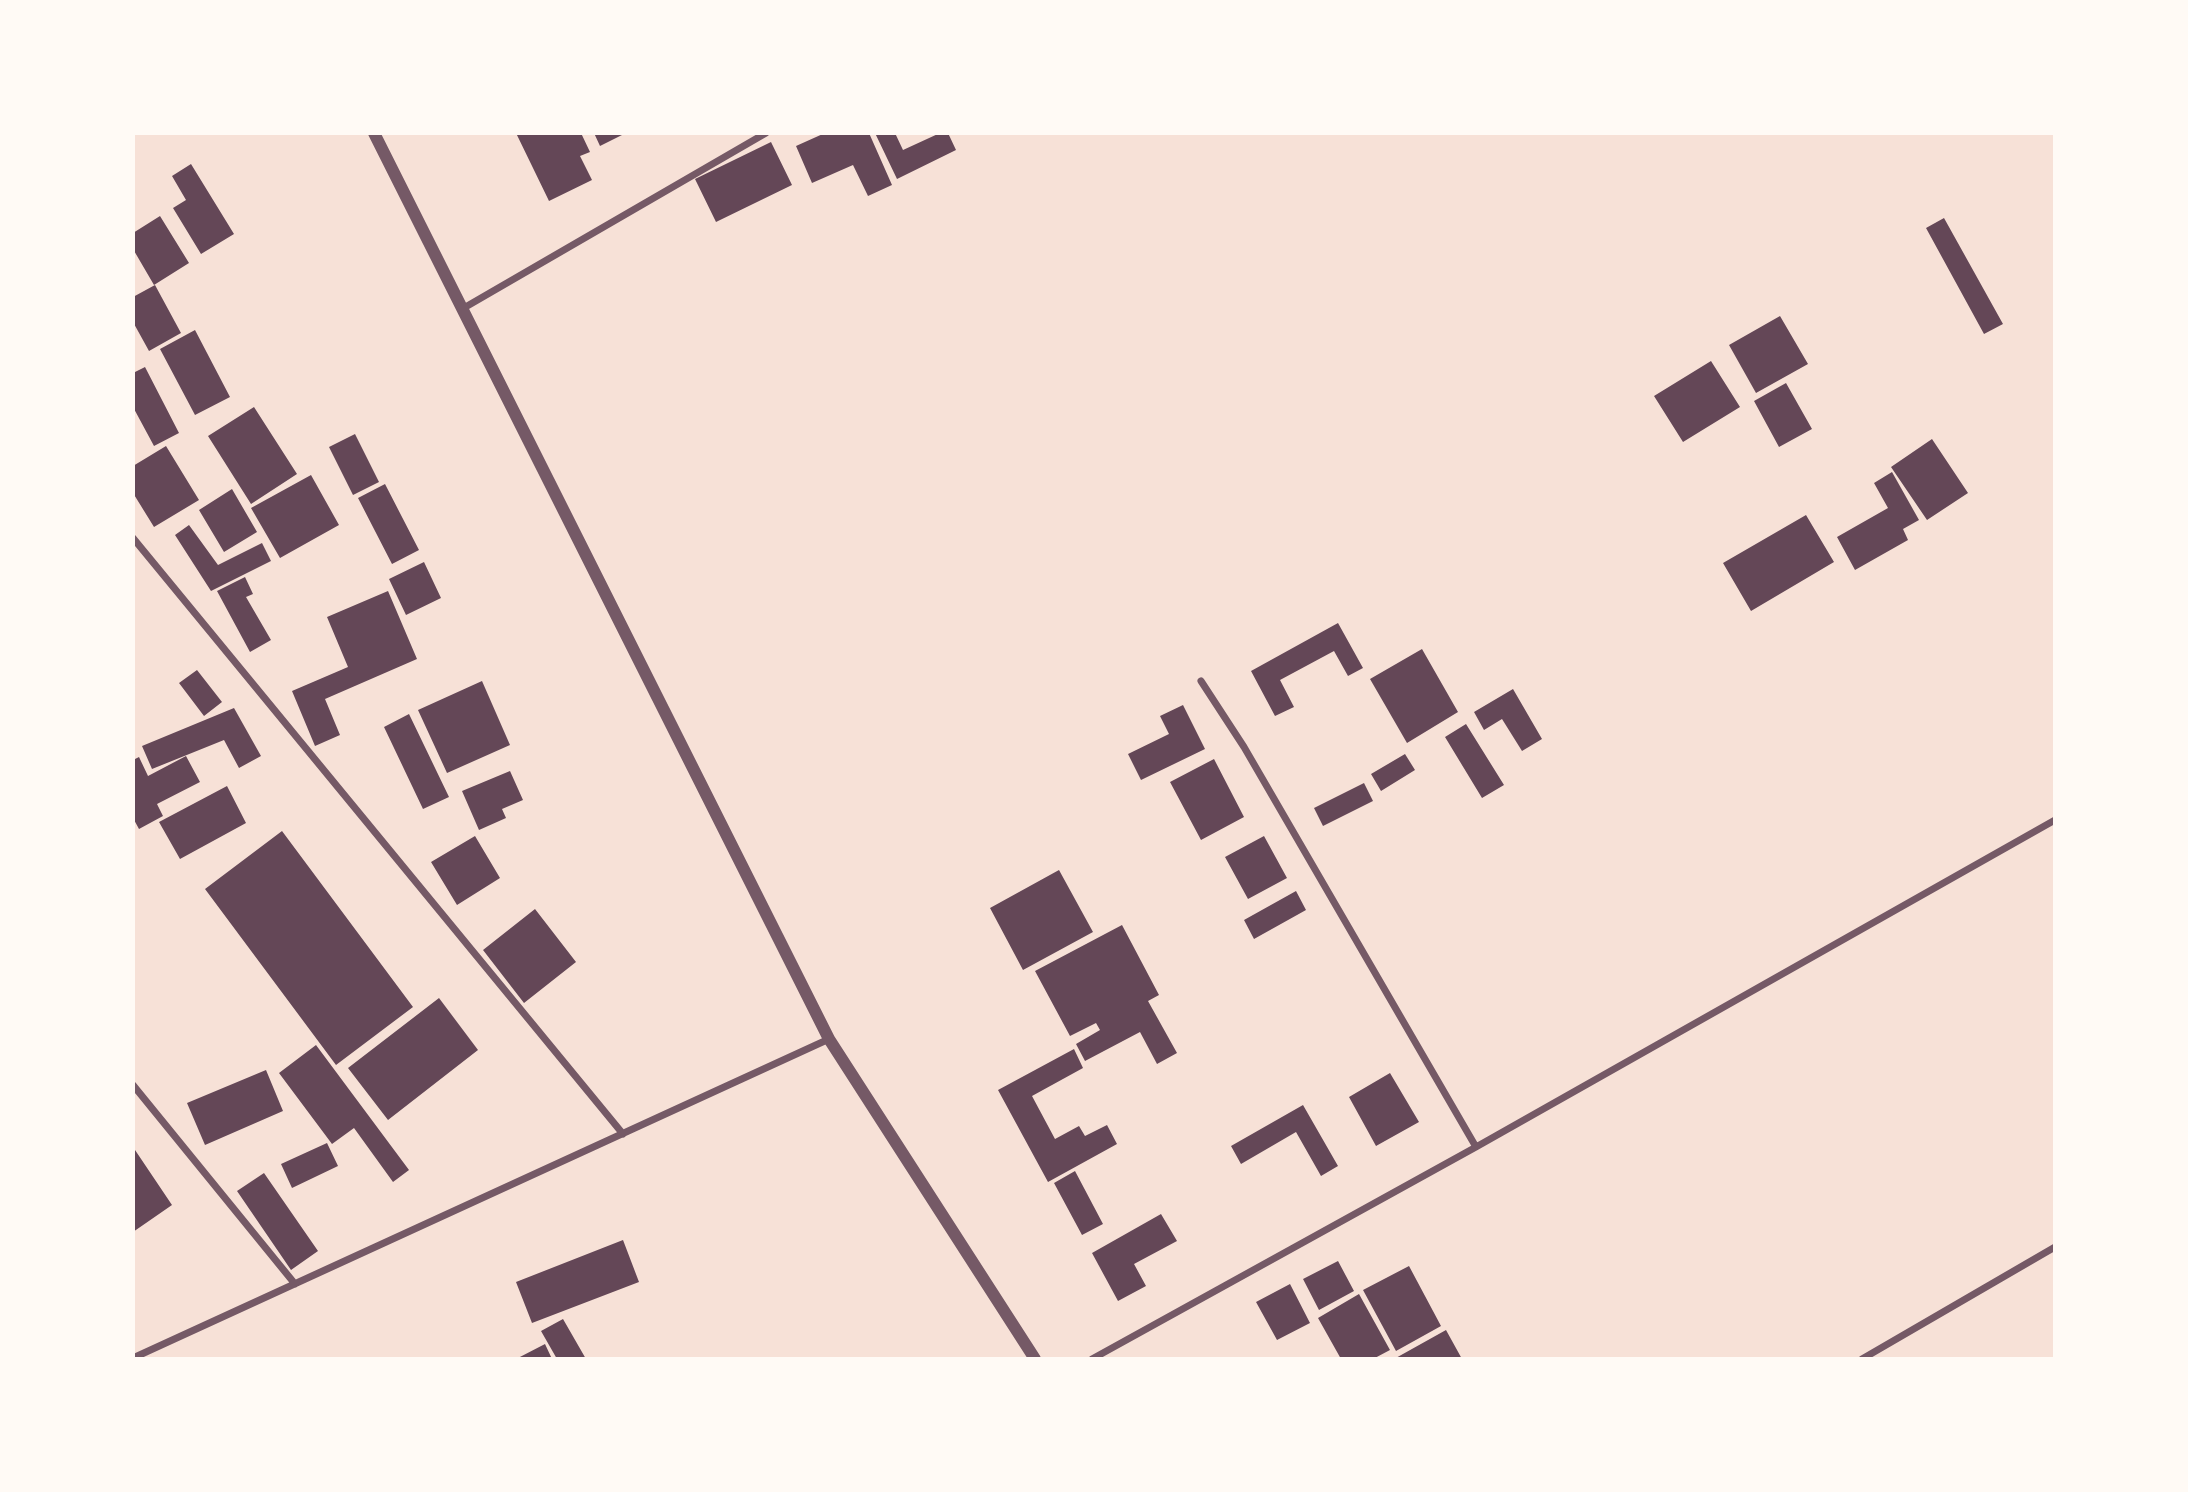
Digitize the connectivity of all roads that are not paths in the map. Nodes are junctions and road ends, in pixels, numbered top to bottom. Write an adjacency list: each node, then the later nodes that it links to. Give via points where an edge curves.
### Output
1 (374, 133): 3 (street)
2 (766, 133): 3 (street)
3 (462, 309): 7 (street)
4 (133, 537): 9 (street)
5 (1201, 681): 10 (street)
6 (2055, 820): 10 (street)
7 (829, 1039): 9 (street); 14 (street)
8 (133, 1085): 12 (street)
9 (623, 1133): 12 (street)
10 (1476, 1147): 15 (street)
11 (2055, 1247): 16 (street)
12 (295, 1284): 13 (street)
13 (133, 1358)
14 (1035, 1359)
15 (1093, 1359)
16 (1862, 1359)

